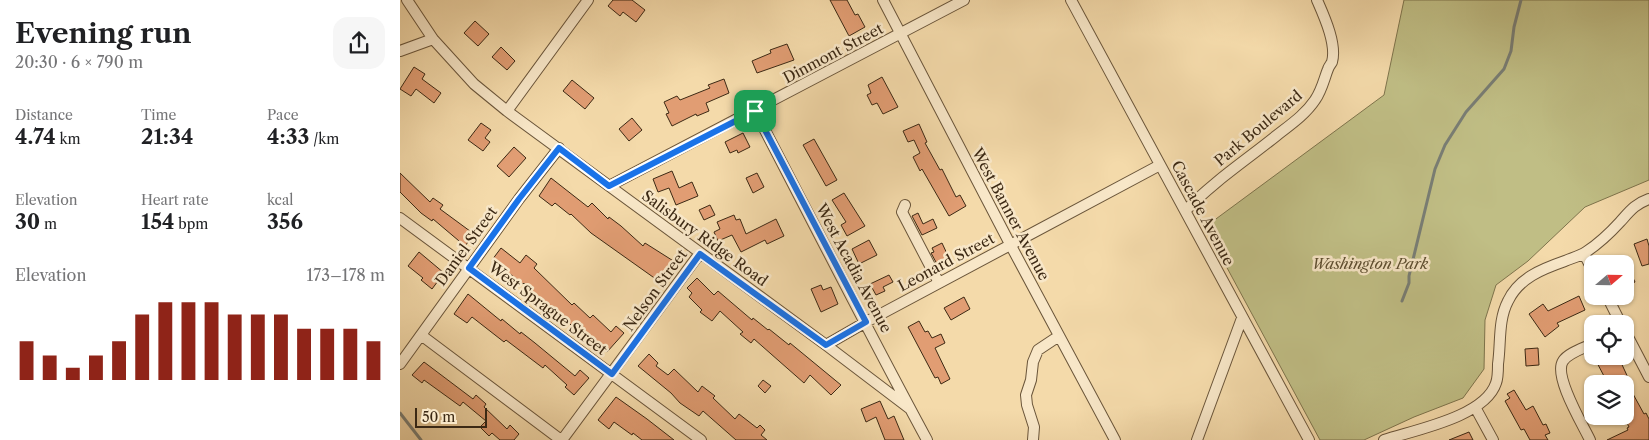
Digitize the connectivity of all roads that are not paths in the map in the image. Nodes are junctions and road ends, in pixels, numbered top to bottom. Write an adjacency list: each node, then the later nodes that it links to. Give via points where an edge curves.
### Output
1 (407, 0): 8 (street, Salisbury Ridge Road)
2 (588, 0): 10 (street)
3 (883, 0): 7 (street, West Banner Avenue)
4 (964, 0): 7 (street, Dinmont Street)
5 (1071, 0): 13 (street, Cascade Avenue)
6 (1317, 0): 17 (street, Park Boulevard, via 1332,39 1332,62 1314,101 1284,130 1205,190)
7 (901, 34): 11 (street, Dinmont Street); 19 (street, West Banner Avenue)
8 (433, 39): 9 (street); 10 (street, Salisbury Ridge Road, via 474,84)
9 (400, 51)
10 (507, 111): 12 (street, Salisbury Ridge Road)
11 (755, 111): 14 (street, Dinmont Street); 25 (street, West Acadia Avenue)
12 (559, 148): 14 (street, Salisbury Ridge Road); 22 (street, Daniel Street)
13 (1160, 165): 17 (street, Cascade Avenue); 19 (street, Leonard Street)
14 (609, 186): 20 (street, Salisbury Ridge Road)
15 (1649, 199): 21 (street, via 1630,210)
16 (905, 205): 23 (street, via 902,212)
17 (1185, 211): 24 (street, Cascade Avenue)
18 (400, 218): 22 (street, West Sprague Street)
19 (1010, 244): 23 (street, Leonard Street); 27 (street, West Banner Avenue)
20 (700, 254): 28 (street, Salisbury Ridge Road); 32 (street, Nelson Street)
21 (1584, 254): 34 (street, via 1552,265 1516,286 1503,315 1496,384)
22 (469, 268): 26 (street, Daniel Street); 32 (street, West Sprague Street)
23 (939, 283): 25 (street, Leonard Street)
24 (1242, 318): 42 (street); 43 (street, Cascade Avenue)
25 (866, 322): 28 (street, Leonard Street); 35 (street, West Acadia Avenue)
26 (421, 335): 31 (street, Daniel Street); 37 (street)
27 (1059, 336): 40 (street, via 1038,350 1033,362 1026,395 1034,427); 41 (street, West Banner Avenue)
28 (826, 345): 35 (street, Salisbury Ridge Road)
29 (1584, 348): 46 (street, via 1567,357 1560,369 1568,397)
30 (1634, 348): 33 (street)
31 (400, 364)
32 (612, 374): 37 (street, Nelson Street); 38 (street, West Sprague Street)
33 (1649, 377)
34 (1475, 407): 36 (street); 45 (street)
35 (909, 408): 39 (street, West Acadia Avenue)
36 (1402, 437): 44 (street)
37 (562, 440)
38 (702, 440)
39 (927, 440)
40 (1033, 440)
41 (1116, 440)
42 (1197, 440)
43 (1309, 440)
44 (1384, 440)
45 (1493, 440)
46 (1590, 440)

